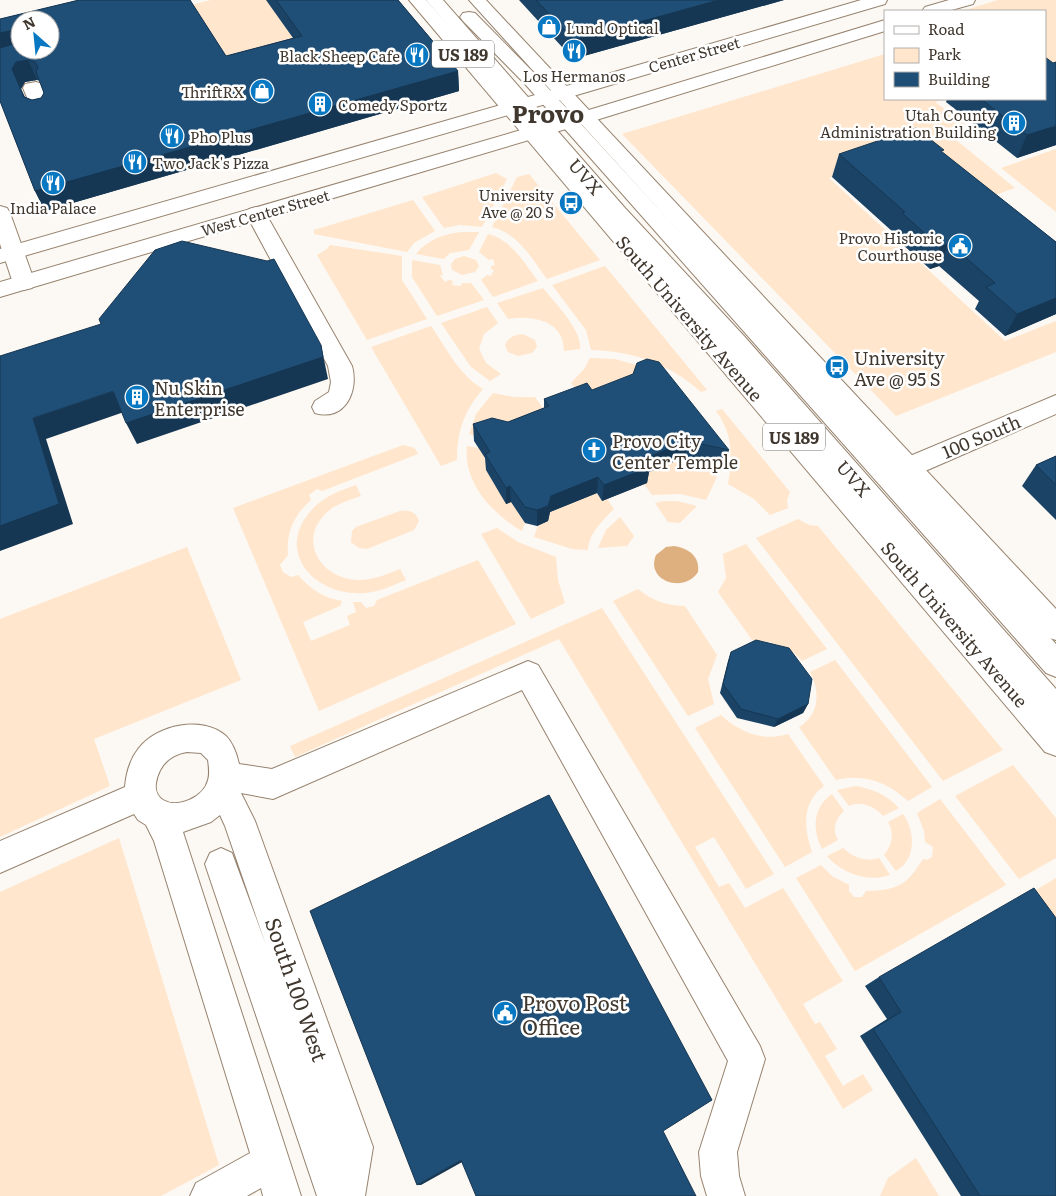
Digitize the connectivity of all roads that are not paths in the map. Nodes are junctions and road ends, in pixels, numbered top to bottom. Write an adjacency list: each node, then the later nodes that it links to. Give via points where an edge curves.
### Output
1 (417, 0): 12 (main road, US 189)
2 (434, 0): 12 (main road, UVX)
3 (450, 0): 10 (main road, UVX)
4 (478, 0): 10 (main road, US 189)
5 (879, 0): 10 (main road, Center Street)
6 (967, 0): 7 (main road)
7 (934, 10)
8 (884, 25): 10 (main road, Center Street)
9 (36, 88): 11 (main road, via 32,88)
10 (568, 107): 12 (main road, Center Street); 12 (main road, Center Street); 20 (main road, US 189); 22 (main road, UVX)
11 (42, 112)
12 (526, 119): 14 (main road, West Center Street); 15 (main road, West Center Street); 23 (main road, UVX, via 736,342); 24 (main road, South University Avenue / US 189)
13 (0, 213): 15 (main road)
14 (256, 214): 16 (main road, West Center Street); 19 (main road, via 340,366 343,376 338,398)
15 (6, 255): 16 (main road)
16 (24, 283): 17 (main road, West Center Street)
17 (0, 290)
18 (1056, 404): 20 (main road, 100 South)
19 (324, 407)
20 (907, 468): 21 (main road, US 189)
21 (1056, 628)
22 (1056, 664)
23 (1056, 710)
24 (1056, 742)
25 (224, 781): 26 (main road, via 212,802 195,814 176,819); 26 (main road, South 100 West, via 224,760 217,748 204,740 188,738 172,742 156,750 145,764 139,780); 32 (main road, South 100 West, via 354,1147); 33 (main road, via 273,784 528,674 747,1059 718,1152)
26 (149, 805): 27 (main road); 29 (main road, via 169,837)
27 (0, 857)
28 (221, 864): 31 (main road)
29 (276, 1179): 30 (main road)
30 (209, 1196)
31 (336, 1196)
32 (346, 1196)
33 (726, 1196)

